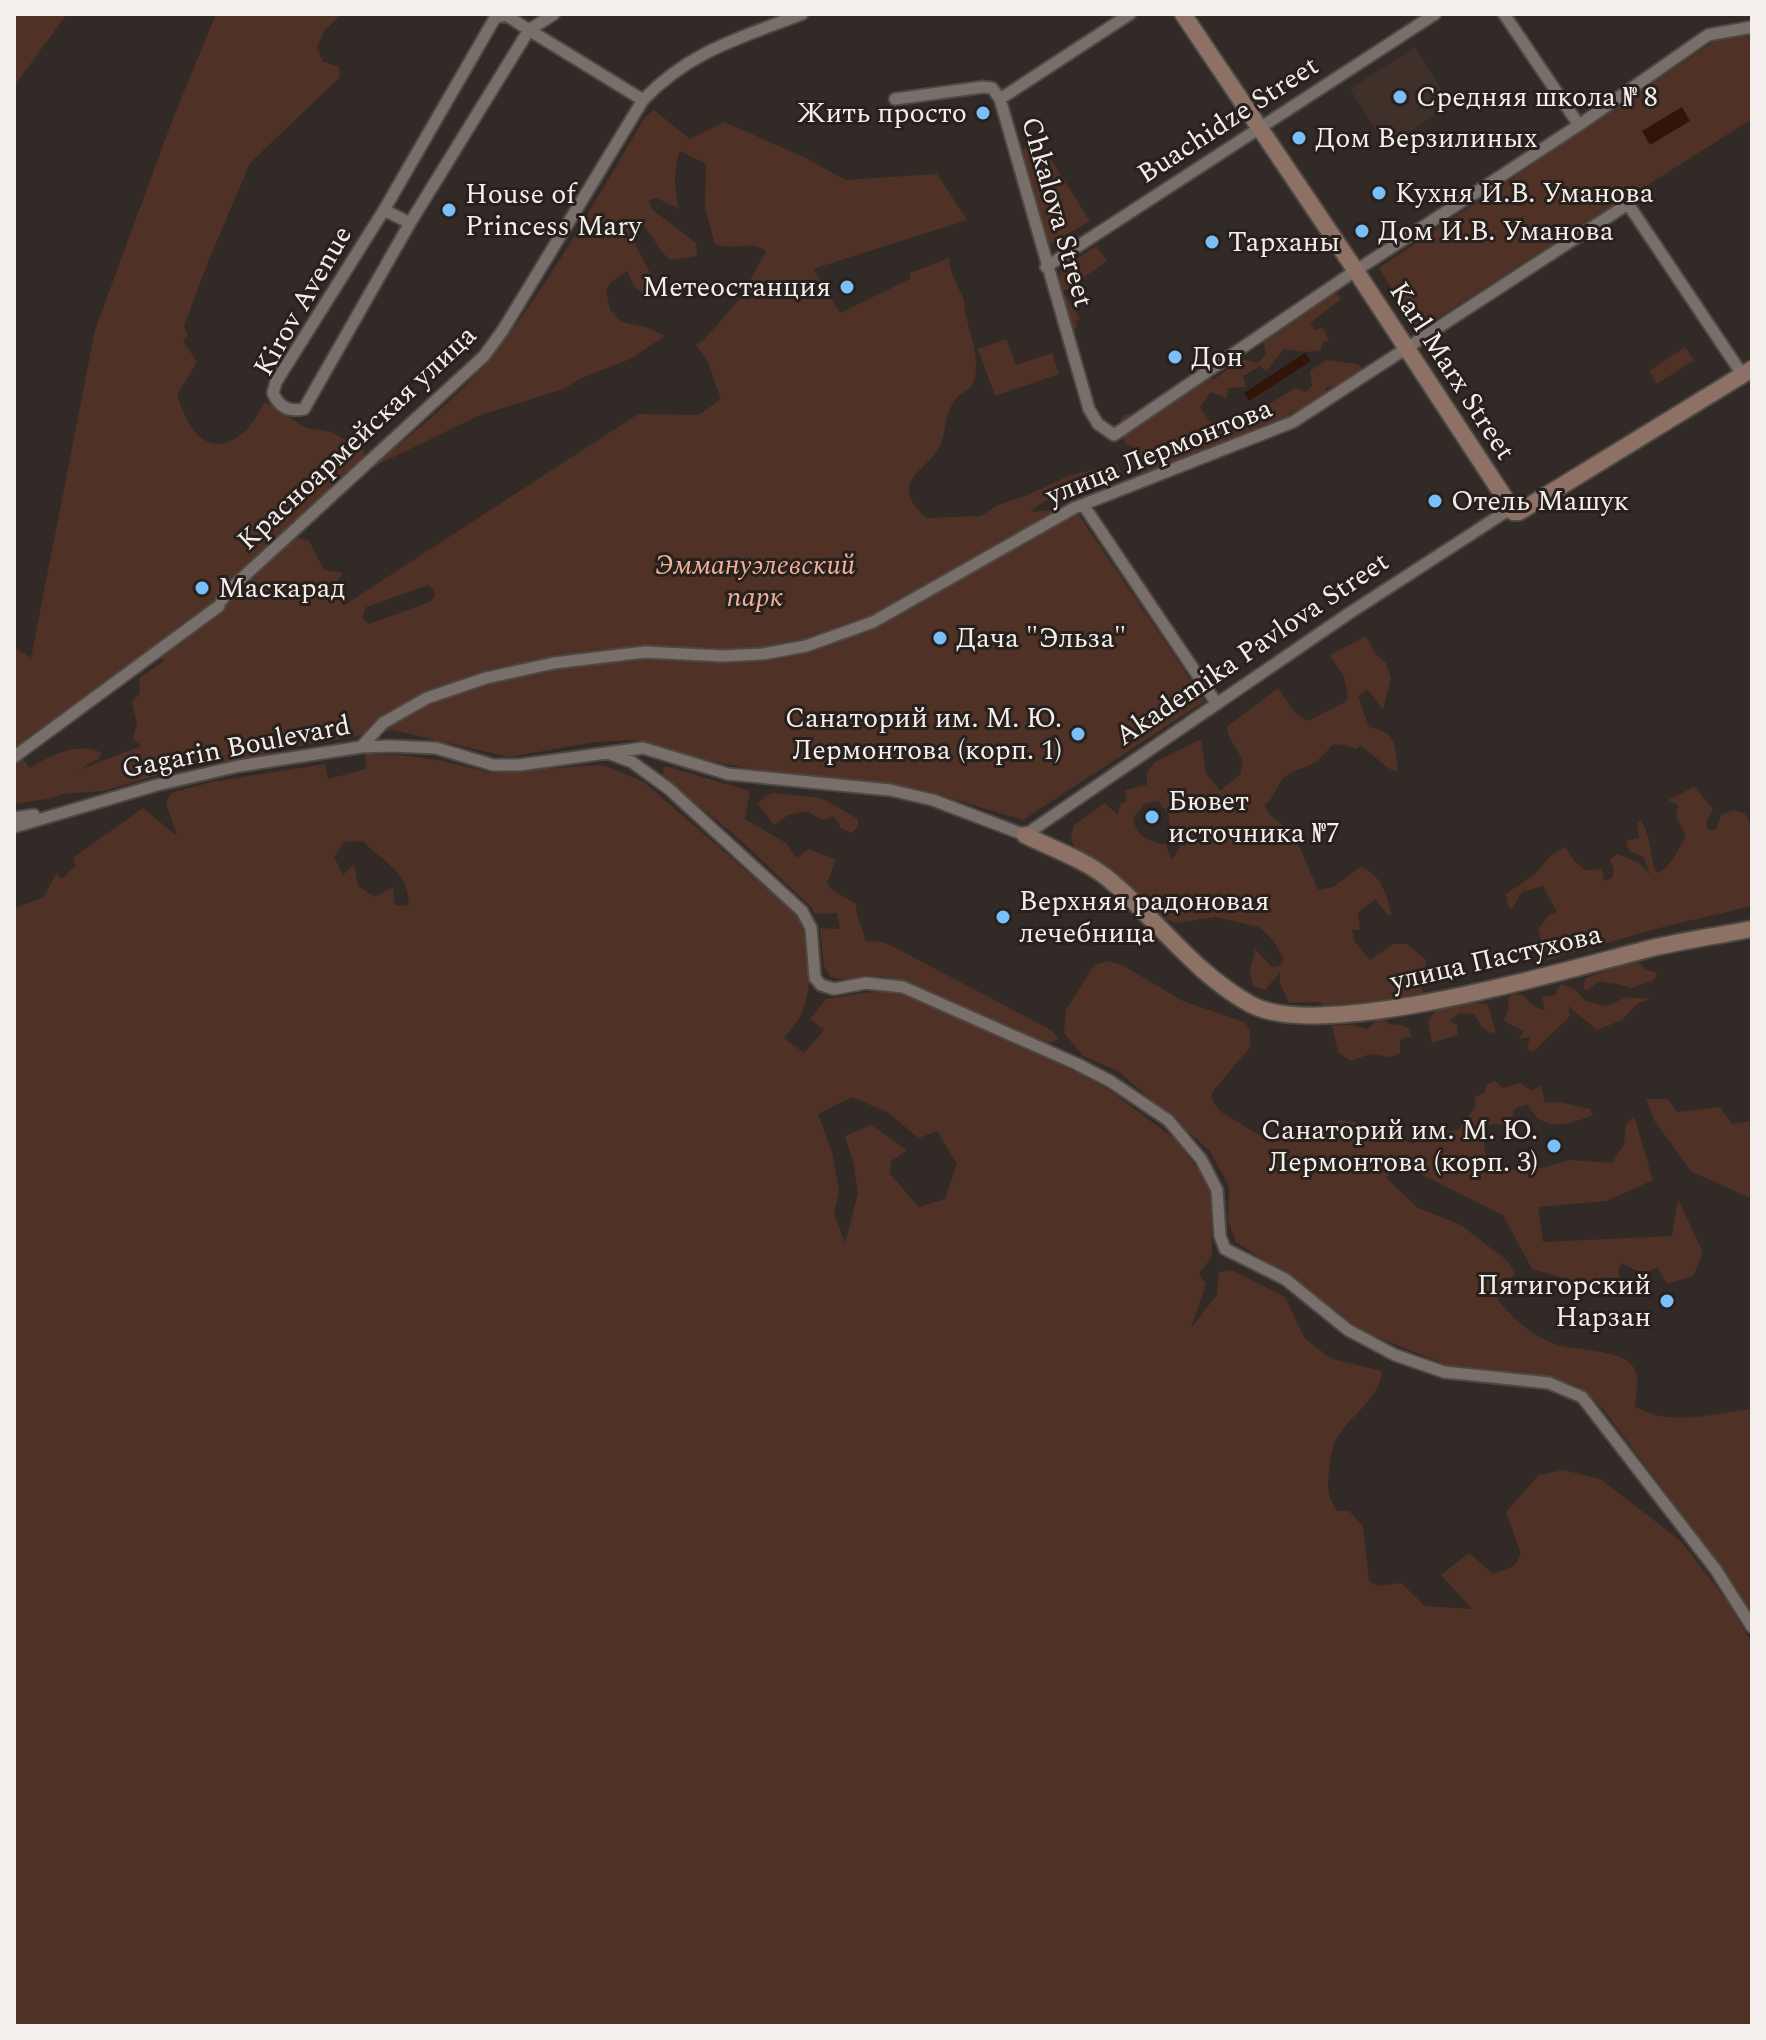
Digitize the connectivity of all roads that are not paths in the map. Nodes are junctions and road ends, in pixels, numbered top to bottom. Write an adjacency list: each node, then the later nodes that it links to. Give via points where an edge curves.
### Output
1 (554, 14): 8 (street, Kirov Avenue)
2 (802, 14): 11 (street, Красноармейская улица, via 714,47 680,67)
3 (1130, 14): 10 (street)
4 (1183, 14): 13 (street, Karl Marx Street)
5 (1435, 14): 13 (street, Buachidze Street)
6 (1504, 14): 12 (street)
7 (1752, 27): 12 (street, улица Лермонтова, via 1708,35)
8 (529, 30): 11 (street); 14 (street, Kirov Avenue, via 506,15 492,22); 15 (street, Kirov Avenue)
9 (895, 99): 10 (street, Chkalova Street, via 983,87 992,88)
10 (1000, 99): 16 (street, Chkalova Street)
11 (643, 100): 26 (street, Красноармейская улица, via 484,356 220,603)
12 (1579, 125): 17 (street, улица Лермонтова)
13 (1259, 129): 16 (street, Buachidze Street); 17 (street, Karl Marx Street)
14 (384, 210): 15 (street); 15 (street, Kirov Avenue, via 276,382 276,400 288,409 304,409)
15 (410, 223)
16 (1046, 267): 20 (street, Chkalova Street, via 1089,409)
17 (1356, 271): 18 (street, Karl Marx Street); 20 (street, улица Лермонтова)
18 (1407, 349): 19 (street, улица Лермонтова, via 1628,204); 21 (street, улица Лермонтова, via 1293,422); 22 (street, Karl Marx Street)
19 (1747, 372): 22 (street, Akademika Pavlova Street)
20 (1114, 435)
21 (1084, 506): 23 (street); 24 (street, улица Лермонтова, via 873,622 806,646 722,656 645,652 486,678 427,698 383,723)
22 (1514, 510): 23 (street, Akademika Pavlova Street)
23 (1217, 704): 30 (street, Akademika Pavlova Street)
24 (361, 747): 25 (street, Gagarin Boulevard, via 436,748 493,765); 27 (street, Gagarin Boulevard, via 239,766)
25 (606, 752): 30 (street, Gagarin Boulevard, via 643,748 728,774 890,790 933,800); 33 (street, via 632,762 669,789 802,911 811,928 815,978 821,985 903,987 1110,1081 1168,1120 1201,1159 1217,1190 1225,1249 1285,1279 1348,1330 1395,1355 1444,1372 1549,1383 1582,1397 1716,1570)
26 (14, 757)
27 (70, 810): 28 (street, Gagarin Boulevard); 29 (street, Gagarin Boulevard)
28 (14, 818)
29 (14, 827)
30 (1025, 835): 32 (street, Gagarin Boulevard, via 1104,876 1210,976)
31 (1752, 929): 32 (street, улица Пастухова, via 1383,1010 1302,1017)
32 (1251, 1004)
33 (1752, 1627)

